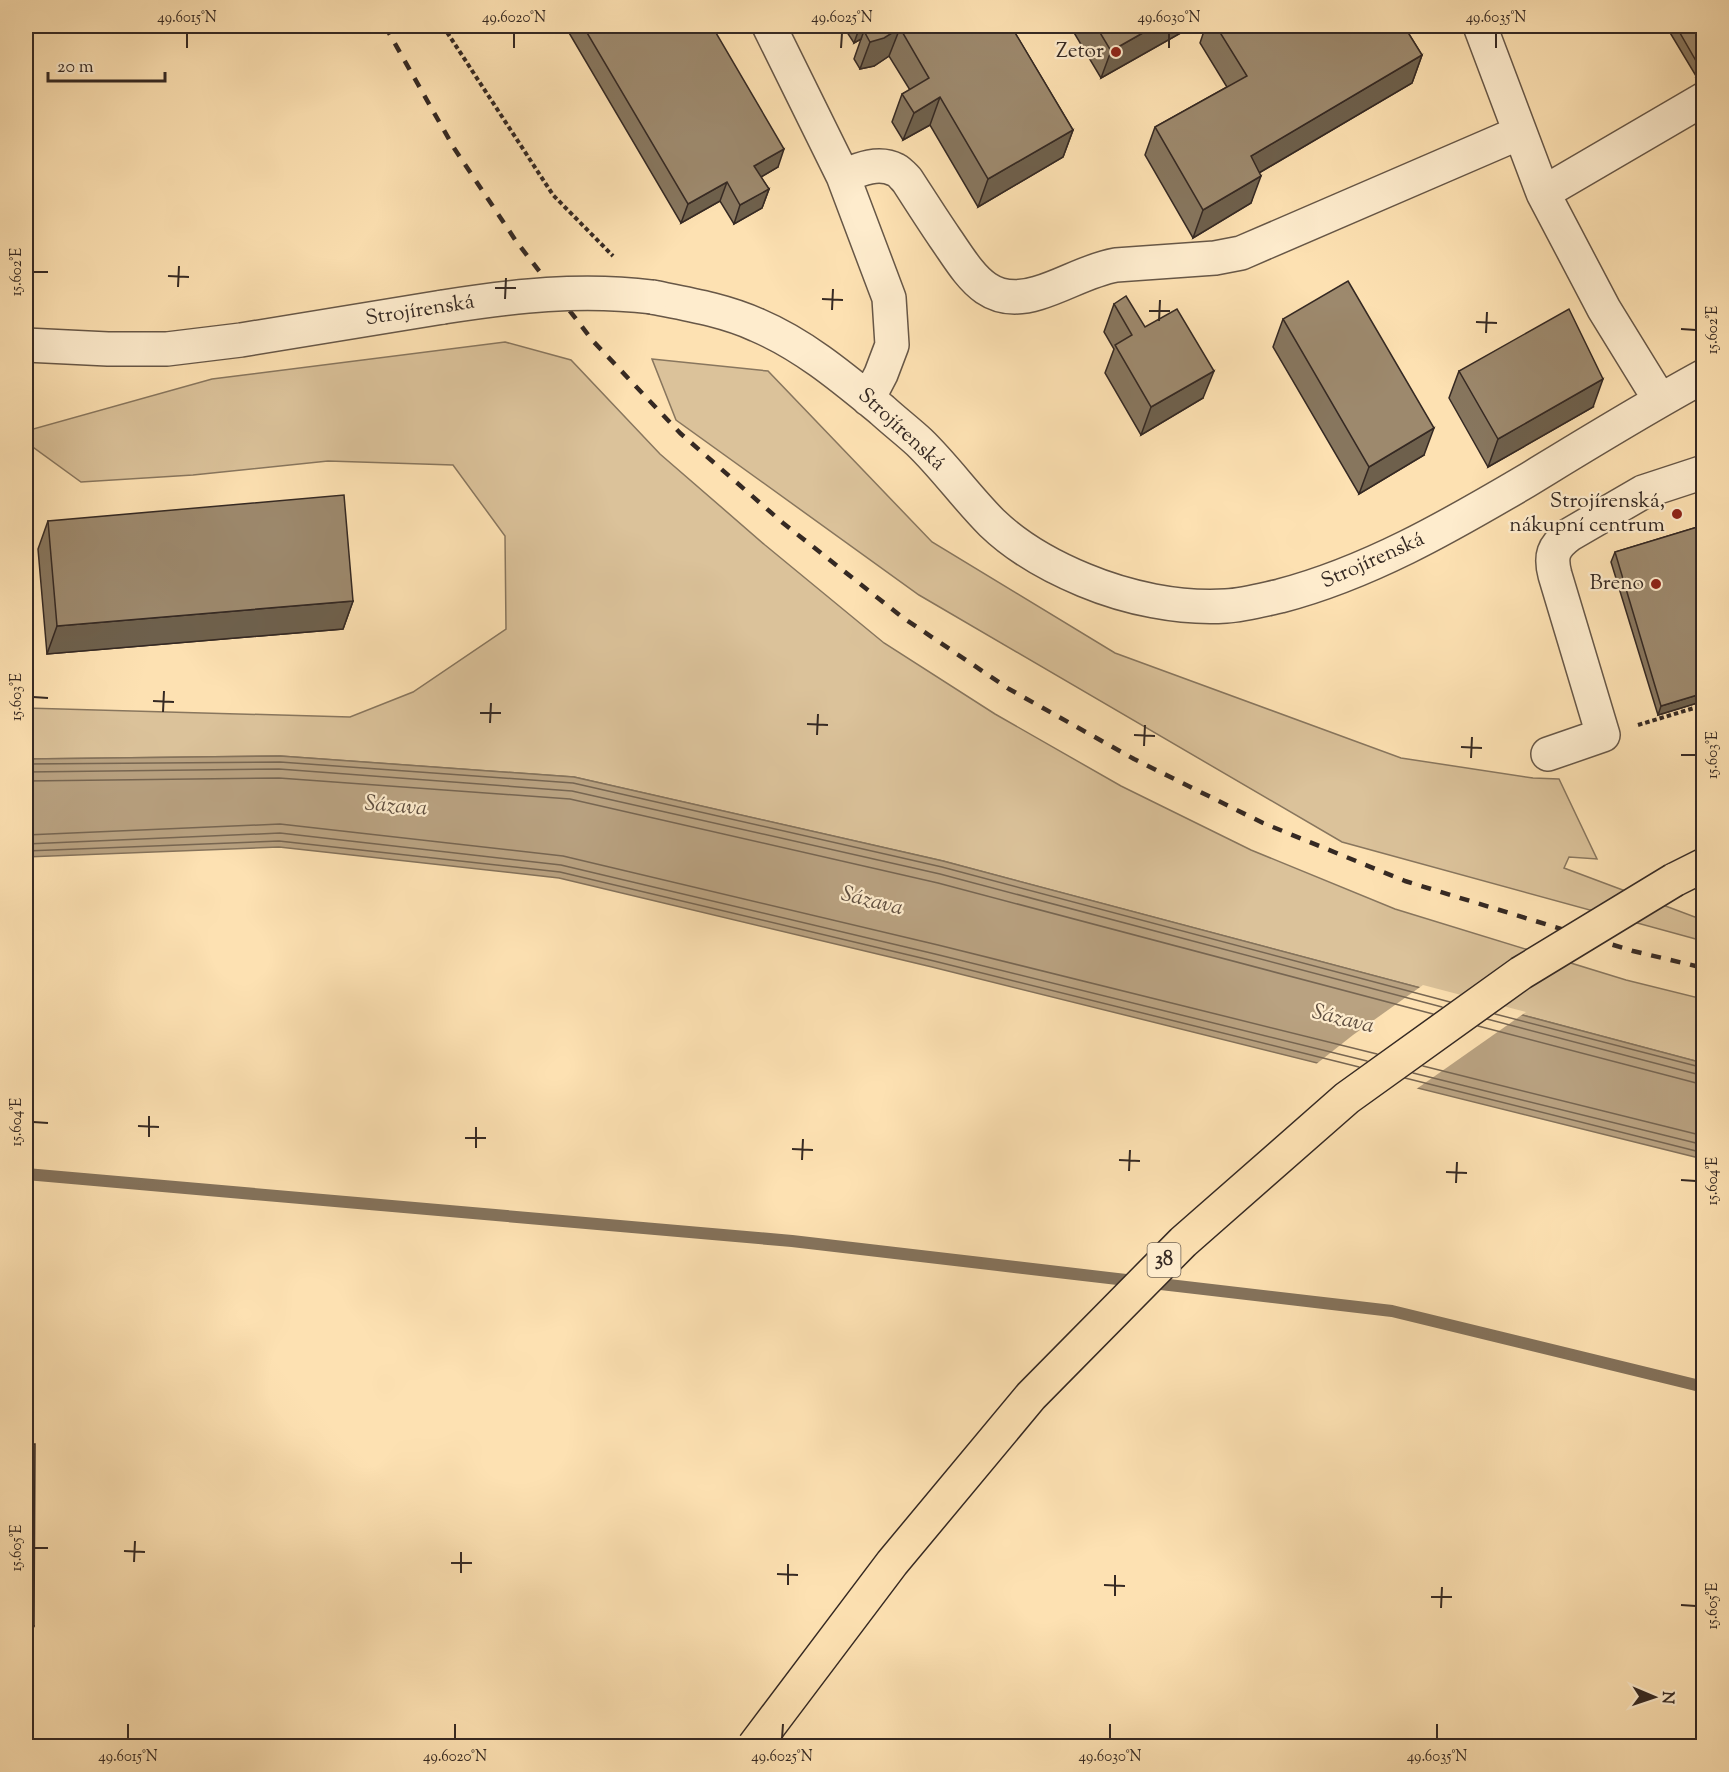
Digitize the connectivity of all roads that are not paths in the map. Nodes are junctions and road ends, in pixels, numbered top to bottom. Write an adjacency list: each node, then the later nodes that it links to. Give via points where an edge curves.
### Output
1 (769, 26): 5 (street)
2 (1480, 26): 4 (street)
3 (1704, 99): 6 (street)
4 (1519, 133): 5 (street, via 1241,253 1116,265 1020,297 1005,297 971,277 907,180 896,170 863,167); 6 (street)
5 (843, 176): 9 (street, via 889,298 892,345)
6 (1543, 193): 10 (street, via 1604,309)
7 (26, 345): 9 (street, Strojírenská, bridge, via 167,349 505,297 617,293 706,308 756,324 799,347)
8 (1704, 376): 10 (street, Strojírenská)
9 (868, 399): 10 (street, Strojírenská, via 920,443 992,522 1024,550 1053,567 1122,594 1201,607 1268,599 1350,574 1455,523)
10 (1660, 400)
11 (1704, 472): 12 (street, via 1643,492 1569,535 1554,552 1555,575 1604,735)
12 (1548, 754)
13 (1704, 865): 14 (main road, 38, bridge, via 1521,973 1347,1098 1183,1242 1031,1396 892,1563)
14 (754, 1746)

